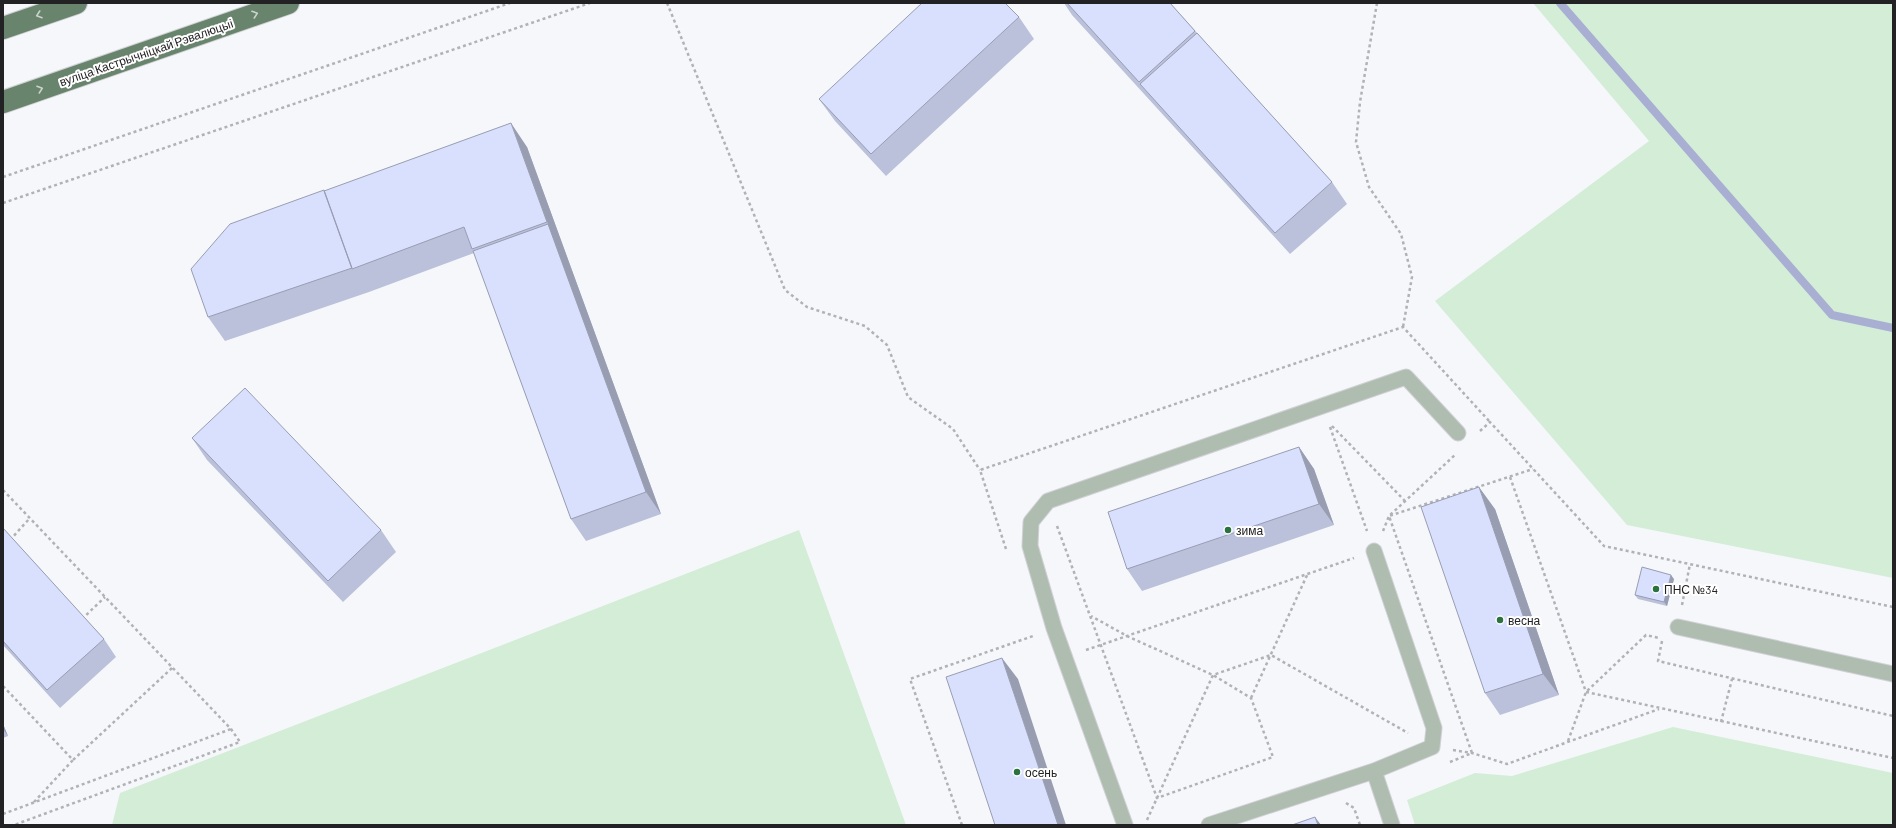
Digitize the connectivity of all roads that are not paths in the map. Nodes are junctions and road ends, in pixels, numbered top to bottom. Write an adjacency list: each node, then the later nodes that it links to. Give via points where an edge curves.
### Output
1 (76, 3): 3 (highway, one-way to 3)
2 (288, 3): 4 (highway, вуліца Кастрычніцкай Рэвалюцыі, one-way to 2)
3 (3, 28)
4 (3, 102)
5 (1458, 434): 10 (lane, via 1406,377 1048,501 1031,522 1030,546 1054,628)
6 (1374, 551): 9 (lane, via 1434,728 1432,747)
7 (1678, 627): 8 (lane)
8 (1893, 674)
9 (1374, 771): 11 (lane); 12 (lane)
10 (1125, 825)
11 (1209, 825)
12 (1392, 825)

